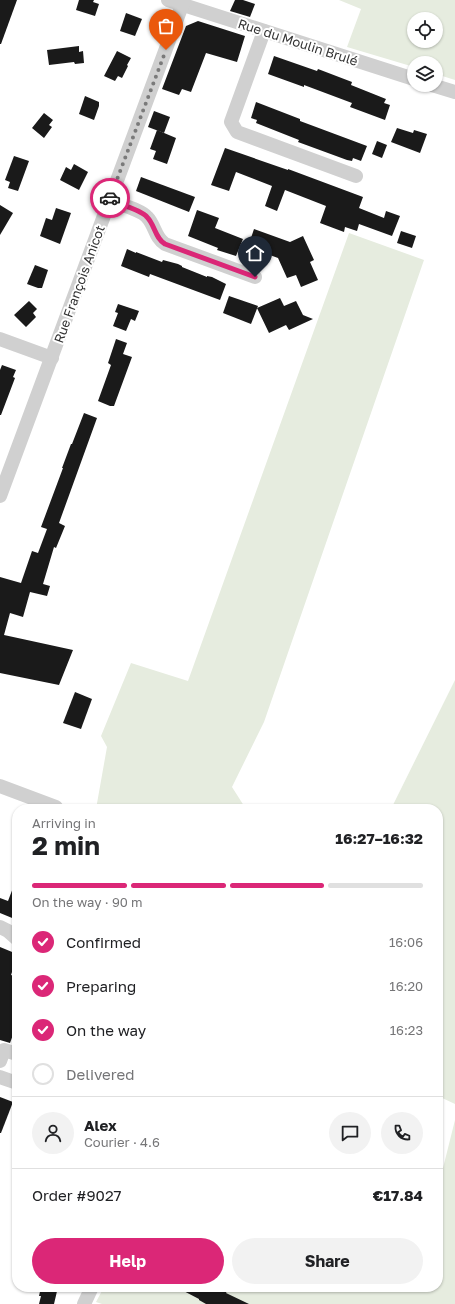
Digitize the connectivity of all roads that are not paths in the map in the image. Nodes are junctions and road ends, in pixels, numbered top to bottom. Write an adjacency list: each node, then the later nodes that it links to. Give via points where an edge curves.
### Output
1 (168, 0): 2 (street, Rue du Moulin Brulé)
2 (183, 2): 3 (street, Rue du Moulin Brulé); 8 (street, Rue François Anicot, via 142,118)
3 (264, 31): 4 (street, Rue du Moulin Brulé); 7 (street, via 231,122 237,132)
4 (407, 77)
5 (443, 88): 6 (street)
6 (455, 92)
7 (356, 176)
8 (109, 200): 9 (street, via 146,216 157,236 165,244); 11 (street, Rue François Anicot)
9 (255, 277)
10 (0, 340): 11 (street)
11 (52, 358): 12 (street, Rue François Anicot)
12 (0, 496)
13 (0, 786): 14 (street)
14 (48, 804)
15 (0, 927): 16 (street)
16 (12, 935)
17 (12, 1052): 18 (street, via 4,1050)
18 (0, 1061)
19 (0, 1077): 20 (street)
20 (12, 1081)
21 (90, 1292): 22 (street)
22 (84, 1304)

